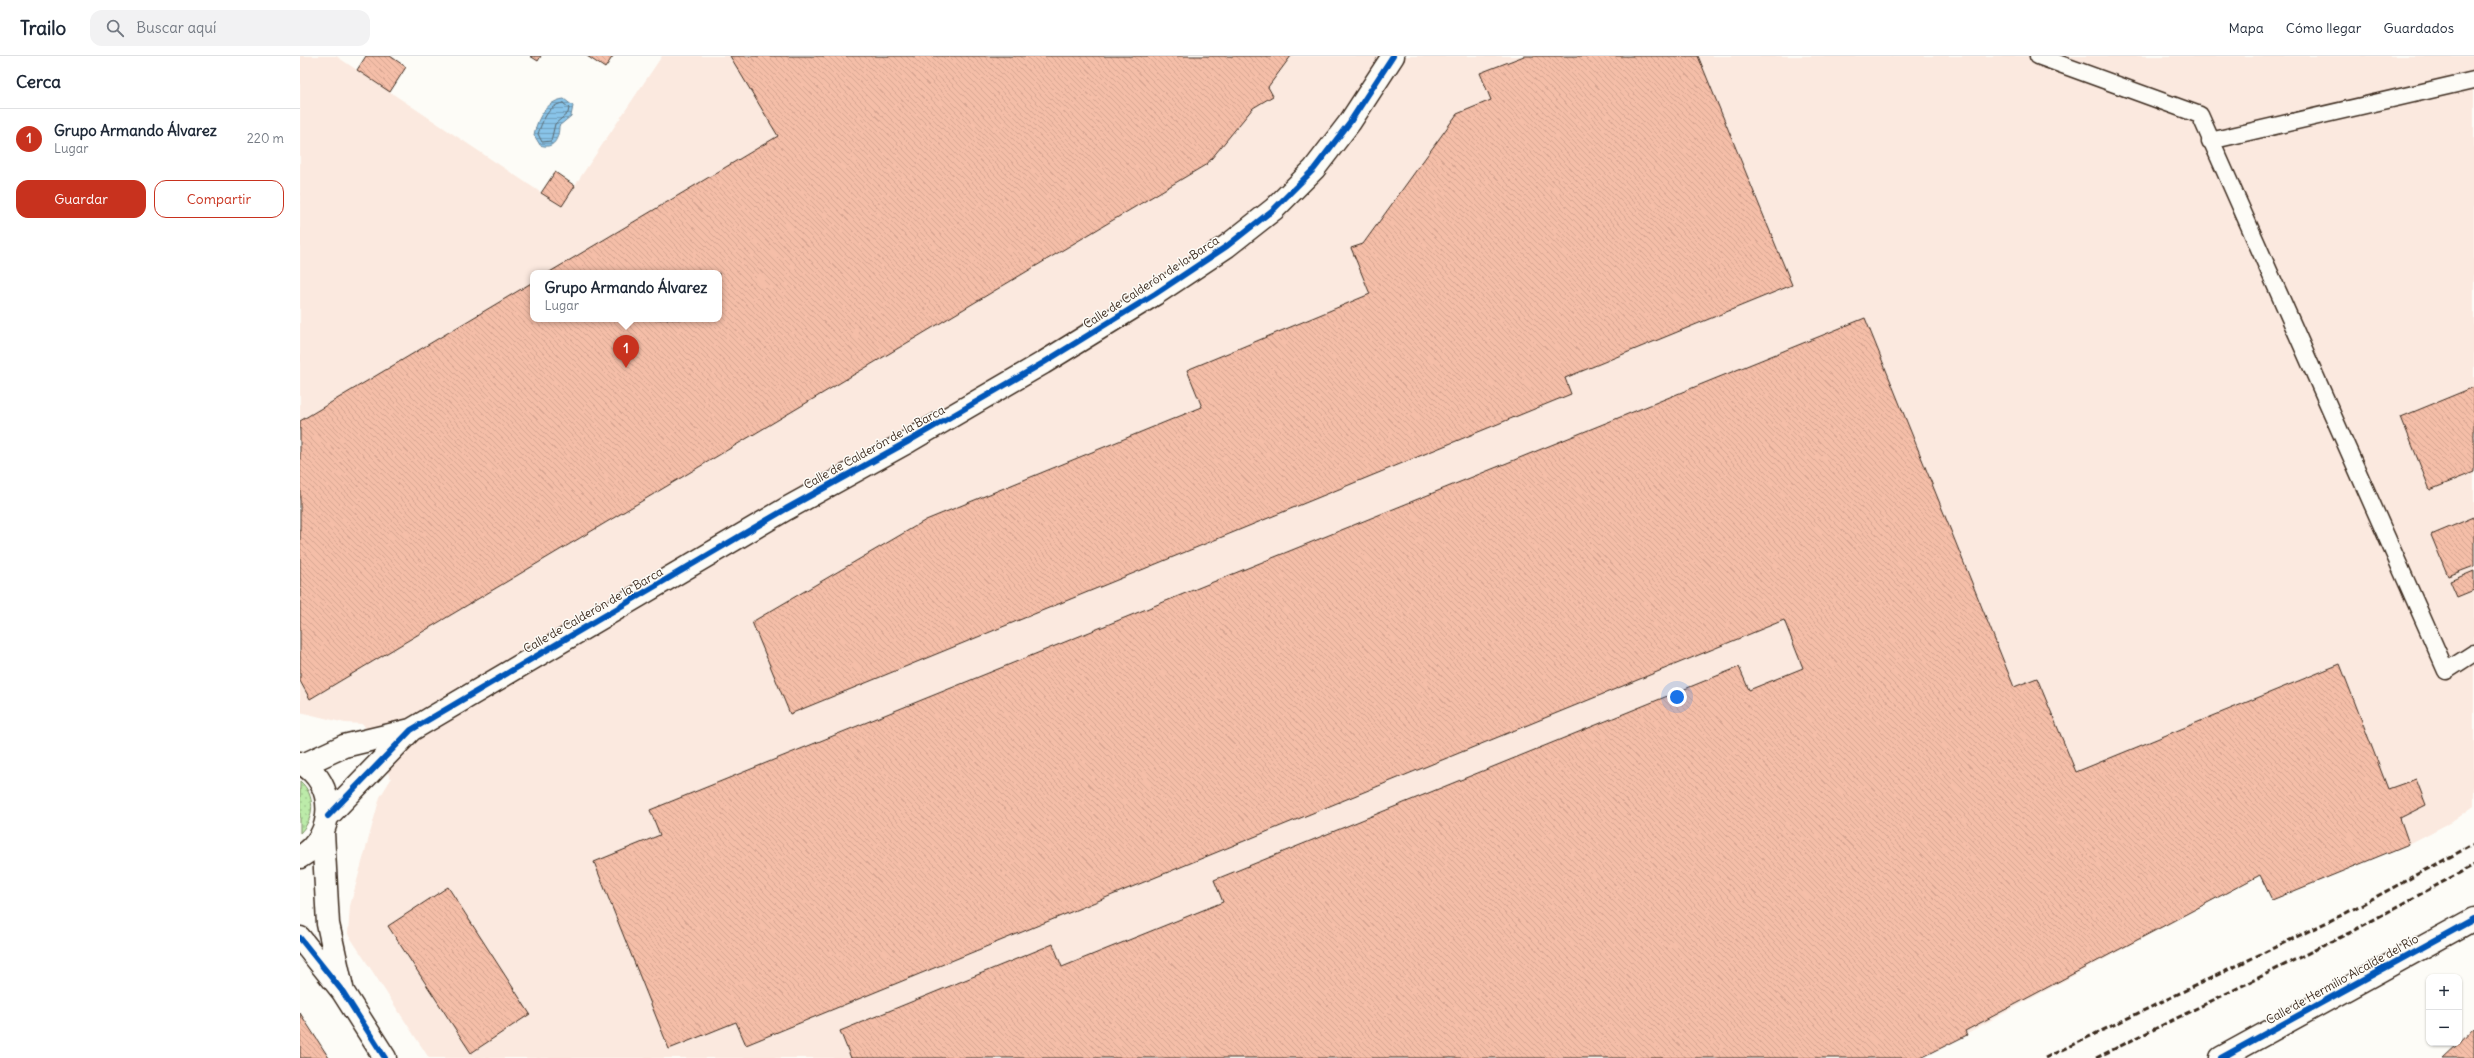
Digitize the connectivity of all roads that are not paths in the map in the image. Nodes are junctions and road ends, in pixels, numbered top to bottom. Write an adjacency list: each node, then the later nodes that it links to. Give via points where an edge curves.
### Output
1 (1394, 56): 6 (street, Calle de Calderón de la Barca, via 1350,122 1314,169 1252,227 1195,268 1030,371 786,509)
2 (2038, 56): 4 (lane, via 2200,115)
3 (2474, 80): 4 (lane)
4 (2210, 141): 5 (lane, via 2446,671)
5 (2474, 653)
6 (411, 730): 7 (street, Calle de Calderón de la Barca, via 344,746); 8 (street, Calle de Calderón de la Barca)
7 (302, 764): 8 (street, via 321,784 327,799)
8 (326, 824): 9 (street, Calle de Calderón de la Barca, via 315,846); 12 (street, via 328,924)
9 (300, 857)
10 (2474, 919): 14 (street, Calle de Hermilio Alcalde del Río)
11 (300, 938): 12 (street)
12 (343, 992): 13 (street)
13 (385, 1058)
14 (2221, 1058)

